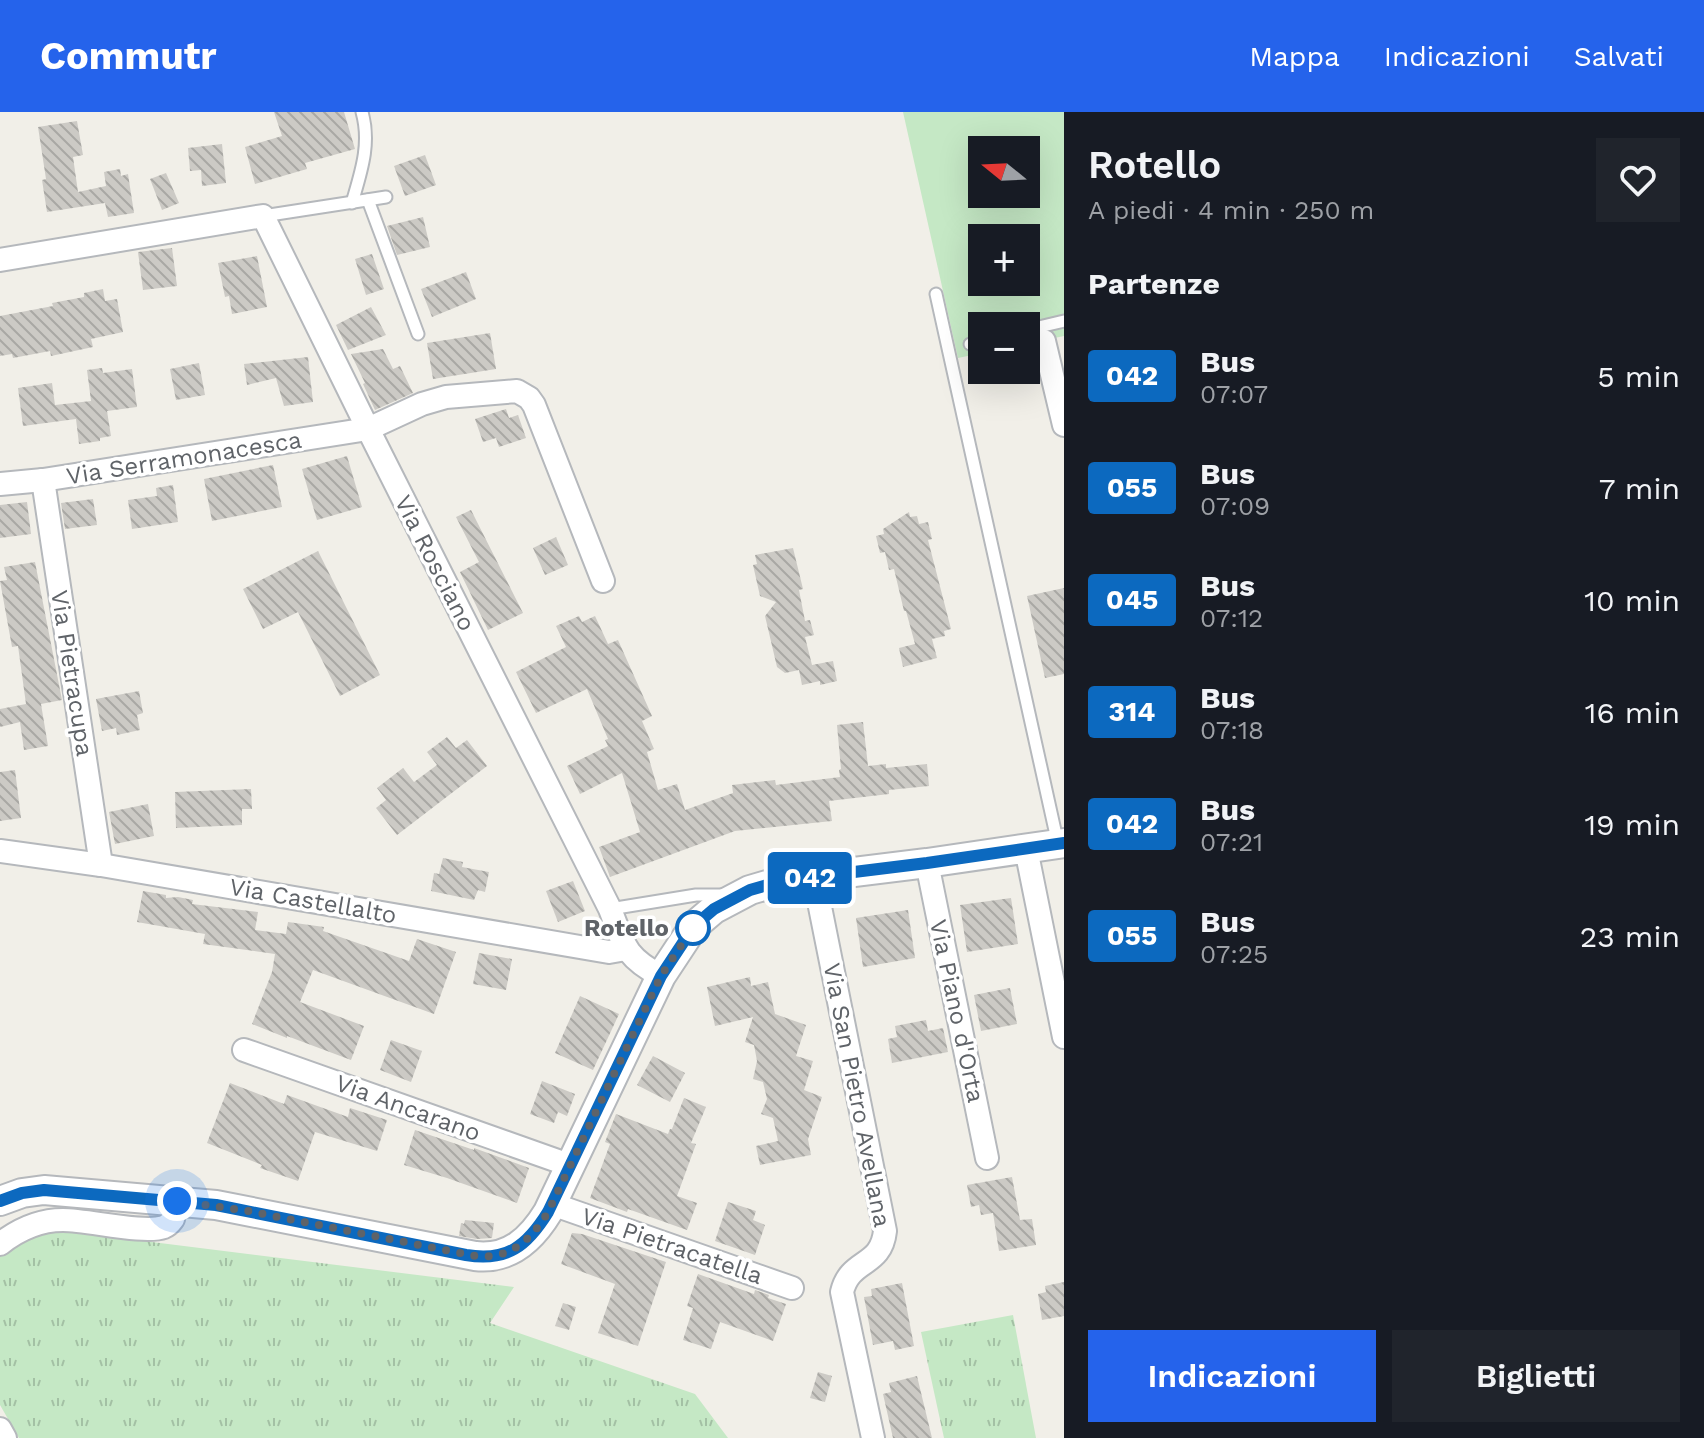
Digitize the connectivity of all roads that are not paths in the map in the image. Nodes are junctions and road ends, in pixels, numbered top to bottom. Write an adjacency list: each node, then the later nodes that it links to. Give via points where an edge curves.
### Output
1 (362, 112): 4 (lane, via 366,148)
2 (386, 197): 3 (lane)
3 (368, 200): 4 (lane); 10 (lane)
4 (352, 203): 5 (lane)
5 (263, 216): 6 (street); 13 (street, Via Rosciano)
6 (0, 260)
7 (936, 294): 17 (lane)
8 (1064, 321): 9 (lane)
9 (1040, 333)
10 (418, 334)
11 (1040, 351): 12 (street)
12 (1064, 425)
13 (368, 429): 14 (street, Via Serramonacesca); 16 (street, Via Serramonacesca, via 433,400 509,390 524,394 534,405); 24 (street, Via Rosciano)
14 (43, 480): 15 (street, Via Serramonacesca); 21 (street, Via Pietracupa)
15 (0, 484)
16 (603, 581)
17 (1061, 844): 18 (street)
18 (1026, 849): 20 (street); 27 (street)
19 (0, 851): 21 (street, Via Castellalto)
20 (927, 863): 22 (street); 29 (street, Via Piano d'Orta)
21 (101, 865): 25 (street, Via Castellalto, via 609,952)
22 (814, 877): 23 (street); 38 (street, Via San Pietro Avellana, via 885,1231 878,1252 852,1271 842,1292)
23 (739, 894): 24 (lane); 26 (street, via 700,920)
24 (610, 909): 25 (street, Via Rosciano)
25 (626, 949): 26 (street, via 640,965)
26 (661, 976): 30 (street)
27 (1064, 1037)
28 (244, 1050): 30 (street, Via Ancarano)
29 (987, 1158)
30 (572, 1166): 33 (street)
31 (0, 1201): 32 (street, via 44,1190)
32 (177, 1201): 33 (street, via 482,1257 522,1245); 34 (street, via 173,1219 162,1227 62,1220 34,1224)
33 (552, 1204): 35 (street, Via Pietracatella)
34 (0, 1244)
35 (792, 1288)
36 (0, 1429): 37 (street)
37 (5, 1438)
38 (873, 1438)

